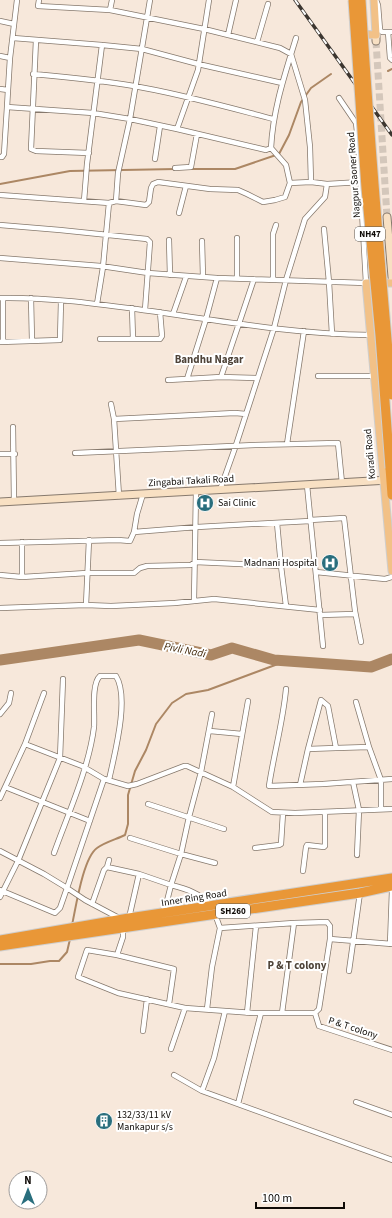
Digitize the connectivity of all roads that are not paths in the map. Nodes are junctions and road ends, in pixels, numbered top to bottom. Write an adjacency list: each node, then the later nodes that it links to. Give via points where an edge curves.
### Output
1 (17, 0): 15 (street)
2 (39, 0): 12 (street, via 38,6)
3 (112, 0): 12 (street)
4 (150, 0): 13 (street)
5 (208, 0): 16 (street)
6 (236, 0): 18 (street)
7 (349, 0): 10 (main road, via 353,34 376,38)
8 (353, 0): 121 (highway, Nagpur Saoner Road / NH47, bridge)
9 (361, 0): 110 (highway, Nagpur Saoner Road / NH47, bridge, via 375,207)
10 (375, 0): 17 (street, via 378,5 380,31)
11 (268, 4): 22 (street)
12 (110, 10): 13 (street)
13 (147, 17): 16 (street); 24 (street)
14 (0, 21): 15 (street)
15 (14, 24): 19 (street)
16 (204, 29): 18 (street); 29 (street)
17 (390, 32): 28 (street)
18 (228, 35): 22 (street)
19 (13, 38): 21 (street); 27 (street)
20 (296, 38): 25 (street)
21 (36, 40): 23 (street); 30 (street)
22 (258, 42): 25 (street)
23 (102, 45): 24 (street); 31 (street)
24 (142, 49): 29 (street); 33 (street)
25 (291, 54): 32 (street); 53 (street, via 305,100)
26 (0, 56): 27 (street)
27 (10, 58): 35 (street)
28 (392, 60)
29 (198, 64): 32 (street); 36 (street)
30 (34, 74): 31 (street); 39 (street)
31 (98, 80): 33 (street); 40 (street)
32 (282, 83): 42 (street)
33 (135, 86): 36 (street); 41 (street)
34 (0, 89): 35 (street)
35 (8, 90): 38 (street)
36 (188, 97): 42 (street); 46 (street)
37 (339, 98): 54 (street, via 356,123)
38 (7, 107): 39 (street); 44 (street)
39 (32, 110): 40 (street); 49 (street, via 31,149)
40 (94, 113): 41 (street); 49 (street)
41 (130, 119): 45 (street); 60 (street, via 119,170)
42 (274, 119): 48 (street)
43 (0, 123): 44 (street)
44 (6, 124): 50 (street, via 4,154)
45 (160, 126): 46 (street); 51 (street)
46 (177, 129): 47 (street)
47 (198, 134): 48 (street, via 266,150); 52 (street, via 191,167)
48 (271, 148): 55 (street, via 286,165)
49 (89, 153): 59 (street)
50 (0, 157)
51 (155, 159)
52 (175, 168)
53 (311, 182): 55 (street); 56 (street)
54 (361, 182): 56 (street); 84 (street)
55 (290, 183): 57 (street, via 285,196 263,202 238,190)
56 (327, 184): 82 (street, via 325,197 305,219)
57 (186, 186): 60 (street, via 158,182 153,184 146,205); 62 (street)
58 (0, 195): 59 (street)
59 (84, 201): 61 (street)
60 (116, 201): 61 (street)
61 (109, 203): 67 (street)
62 (179, 213)
63 (387, 217): 77 (street)
64 (0, 225): 67 (street)
65 (276, 225): 81 (street, via 273,234)
66 (324, 230): 83 (street)
67 (106, 235): 72 (street); 73 (street, via 147,239 150,242)
68 (237, 238): 79 (street)
69 (169, 240): 74 (street)
70 (202, 241): 76 (street)
71 (0, 258): 72 (street)
72 (103, 266): 73 (street); 89 (street)
73 (148, 273): 74 (street); 91 (street)
74 (170, 275): 75 (street)
75 (186, 277): 76 (street); 93 (street)
76 (203, 277): 78 (street)
77 (392, 277)
78 (217, 278): 79 (street); 94 (street)
79 (237, 278): 80 (street)
80 (254, 279): 81 (street); 95 (street)
81 (273, 280): 82 (street)
82 (286, 280): 83 (street); 96 (street)
83 (329, 282): 84 (street); 98 (street)
84 (366, 283): 85 (main road); 99 (main road, Koradi Road)
85 (392, 283)
86 (1, 298): 87 (street); 103 (street)
87 (31, 298): 88 (street); 102 (street)
88 (61, 301): 89 (street); 102 (street, via 60,340)
89 (98, 304): 90 (street)
90 (132, 308): 91 (street); 101 (street)
91 (145, 310): 92 (street)
92 (160, 312): 93 (street); 101 (street, via 160,339)
93 (173, 314): 94 (street)
94 (206, 319): 95 (street); 108 (street)
95 (239, 324): 96 (street); 106 (street)
96 (274, 328): 97 (street); 107 (street)
97 (304, 331): 98 (street); 115 (street)
98 (332, 334): 99 (street)
99 (371, 335): 105 (main road, Koradi Road)
100 (100, 339): 101 (street)
101 (133, 339)
102 (32, 341): 103 (street)
103 (1, 342)
104 (318, 376): 105 (street)
105 (374, 376): 122 (main road, Koradi Road)
106 (221, 377): 107 (street); 108 (street)
107 (257, 378): 112 (street)
108 (187, 379): 109 (street)
109 (168, 380)
110 (392, 395)
111 (111, 404): 113 (street)
112 (246, 414): 113 (street); 116 (street)
113 (114, 420): 117 (street)
114 (14, 427): 120 (street)
115 (287, 444): 116 (street); 123 (street, via 338,443)
116 (236, 445): 117 (street); 125 (street)
117 (116, 451): 118 (street); 128 (street)
118 (75, 453)
119 (0, 454): 120 (street)
120 (15, 454): 130 (street)
121 (390, 468): 122 (highway, Koradi Road / NH47)
122 (388, 482): 123 (street, Zingabai Takali Road); 129 (highway, NH47); 141 (main road, Koradi Road)
123 (342, 483): 124 (street, Zingabai Takali Road)
124 (306, 485): 125 (street, Zingabai Takali Road); 132 (street)
125 (220, 490): 126 (street, Zingabai Takali Road)
126 (196, 491): 127 (street, Zingabai Takali Road); 134 (street)
127 (143, 494): 128 (street, Zingabai Takali Road); 135 (street)
128 (119, 496): 130 (street, Zingabai Takali Road)
129 (392, 496)
130 (14, 501): 131 (street, Zingabai Takali Road)
131 (0, 502)
132 (310, 521): 133 (street); 142 (street); 145 (street, via 344,518)
133 (277, 523): 134 (street); 140 (street)
134 (197, 527): 135 (street); 139 (street)
135 (134, 532): 136 (street, via 130,541)
136 (89, 540): 138 (street); 143 (street)
137 (0, 542): 138 (street)
138 (22, 542): 146 (street)
139 (195, 562): 140 (street); 143 (street, via 191,565 147,566 134,573); 148 (street)
140 (281, 566): 150 (street)
141 (392, 571)
142 (316, 572): 145 (street); 152 (street)
143 (88, 573): 146 (street); 149 (street)
144 (0, 575): 146 (street)
145 (351, 576): 147 (street, via 385,579); 153 (street)
146 (22, 577)
147 (392, 577)
148 (194, 600): 149 (street, via 132,605); 150 (street, via 214,599)
149 (86, 605): 151 (street)
150 (286, 606): 152 (street)
151 (0, 608)
152 (320, 612): 153 (street); 155 (street)
153 (355, 614): 154 (street)
154 (361, 642)
155 (323, 646)
156 (63, 679): 170 (street)
157 (286, 689): 177 (street, via 269,786)
158 (11, 693): 162 (street, via 9,703)
159 (44, 693): 166 (street)
160 (248, 701): 165 (street)
161 (356, 702): 167 (street)
162 (0, 714)
163 (212, 714): 164 (street)
164 (210, 731): 165 (street); 172 (street)
165 (242, 734): 179 (street)
166 (25, 744): 170 (street); 178 (street)
167 (369, 747): 168 (street); 175 (street)
168 (336, 748): 169 (street); 169 (street, via 328,706 320,700)
169 (308, 749): 177 (street)
170 (60, 758): 171 (street); 181 (street)
171 (85, 768): 174 (street); 174 (street, via 94,727 97,679 100,676 116,676 119,681 121,710 118,736); 186 (street)
172 (201, 772): 174 (street, via 184,766 128,786); 179 (street); 189 (street)
173 (392, 779): 175 (street)
174 (107, 780): 190 (street)
175 (381, 780): 176 (street); 183 (street)
176 (353, 782): 177 (street); 185 (street)
177 (300, 785)
178 (5, 787): 180 (street); 181 (street)
179 (233, 787): 188 (street, via 272,812)
180 (0, 798)
181 (42, 801): 186 (street); 199 (street)
182 (148, 804): 189 (street)
183 (381, 809): 184 (street); 185 (street)
184 (392, 809)
185 (359, 810): 187 (street); 197 (street)
186 (69, 811): 190 (street); 195 (street)
187 (325, 812): 188 (street); 202 (street, via 325,846 307,845)
188 (283, 813): 193 (street, via 281,844)
189 (189, 817): 191 (street); 196 (street)
190 (90, 821): 207 (street)
191 (224, 829)
192 (130, 838): 196 (street)
193 (255, 848)
194 (0, 851): 199 (street)
195 (54, 854)
196 (181, 854): 200 (street); 205 (street)
197 (357, 855)
198 (109, 860): 201 (street)
199 (18, 861): 207 (street); 209 (street)
200 (215, 864)
201 (107, 868): 203 (street); 212 (street)
202 (303, 871)
203 (139, 874): 205 (street); 215 (street)
204 (392, 878): 213 (highway, Inner Ring Road / SH260)
205 (171, 884): 213 (street, via 204,898); 214 (street)
206 (392, 886): 210 (highway, Inner Ring Road / SH260)
207 (67, 888): 209 (street, via 60,908 55,913); 212 (street)
208 (392, 890): 222 (street)
209 (2, 891): 211 (street)
210 (360, 893): 213 (highway, Inner Ring Road / SH260); 221 (street)
211 (0, 897)
212 (92, 904): 215 (street)
213 (213, 910): 214 (highway, Inner Ring Road / SH260); 215 (highway, Inner Ring Road / SH260); 218 (street)
214 (164, 913): 215 (highway, Inner Ring Road / SH260)
215 (125, 922): 220 (highway, Inner Ring Road / SH260); 223 (highway, Inner Ring Road / SH260, via 72,936); 224 (street)
216 (294, 923): 217 (street); 219 (street, via 327,922 330,926); 233 (street)
217 (256, 926): 218 (street); 231 (street)
218 (220, 928): 229 (street)
219 (330, 939): 221 (street); 234 (street, via 319,1009)
220 (0, 940)
221 (353, 941): 222 (street); 225 (street)
222 (391, 944)
223 (0, 946)
224 (117, 955): 226 (street, via 87,950 78,977 118,993); 227 (street, via 174,969)
225 (349, 971)
226 (147, 999): 227 (street); 235 (street)
227 (169, 1004): 228 (street)
228 (186, 1008): 229 (street); 236 (street)
229 (207, 1009): 230 (street)
230 (225, 1010): 231 (street); 239 (street, via 214,1058)
231 (247, 1013): 232 (street)
232 (262, 1013): 233 (street); 241 (street)
233 (282, 1013): 234 (street)
234 (315, 1013): 237 (street, P & T colony, via 319,1026)
235 (143, 1031)
236 (171, 1049)
237 (392, 1050)
238 (174, 1075): 239 (street)
239 (202, 1091): 241 (street)
240 (356, 1102): 242 (street)
241 (238, 1104): 243 (street)
242 (392, 1115)
243 (392, 1160)

